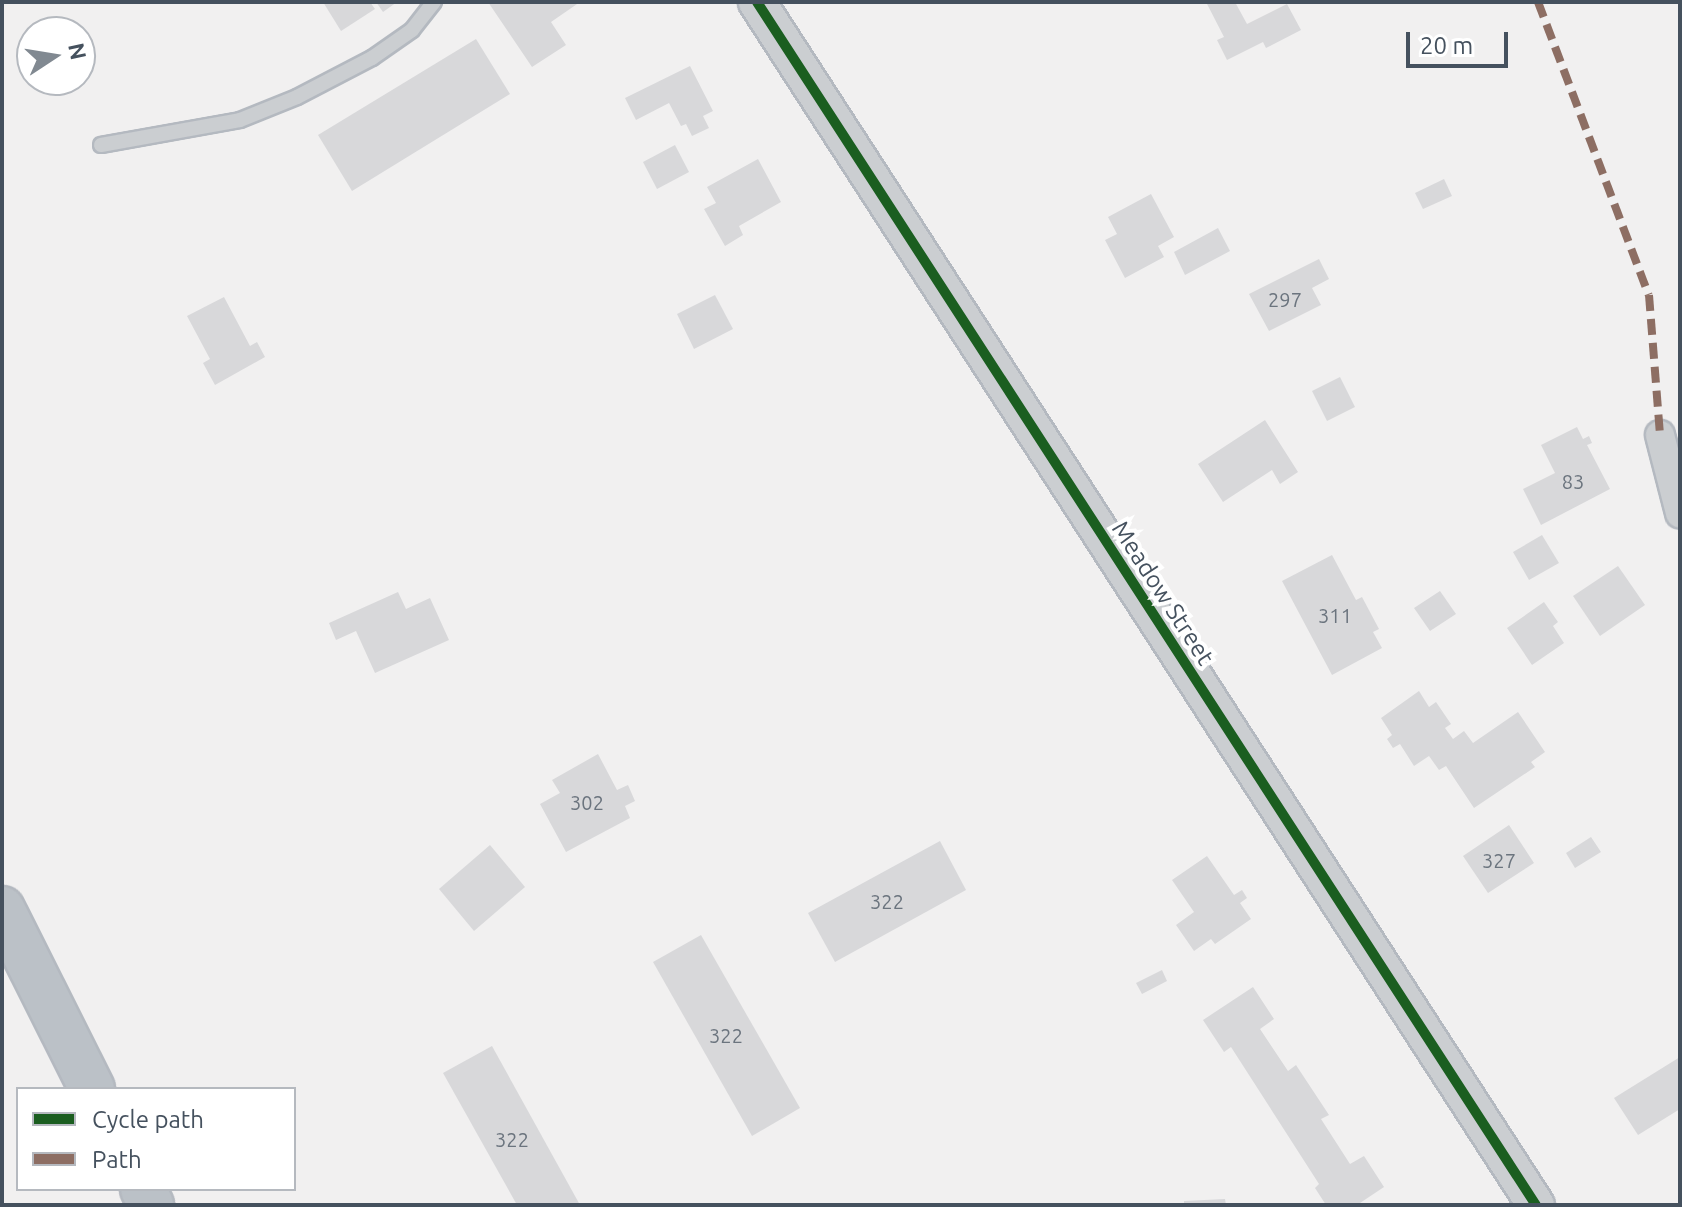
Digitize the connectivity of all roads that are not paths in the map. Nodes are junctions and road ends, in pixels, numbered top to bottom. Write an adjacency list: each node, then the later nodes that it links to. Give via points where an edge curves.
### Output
1 (434, 2): 3 (lane, via 412,30 372,58 297,97 240,120)
2 (757, 2): 8 (street, Meadow Street)
3 (101, 145)
4 (1660, 435): 5 (street)
5 (1680, 513)
6 (2, 909): 7 (highway)
7 (91, 1087)
8 (1536, 1205)

